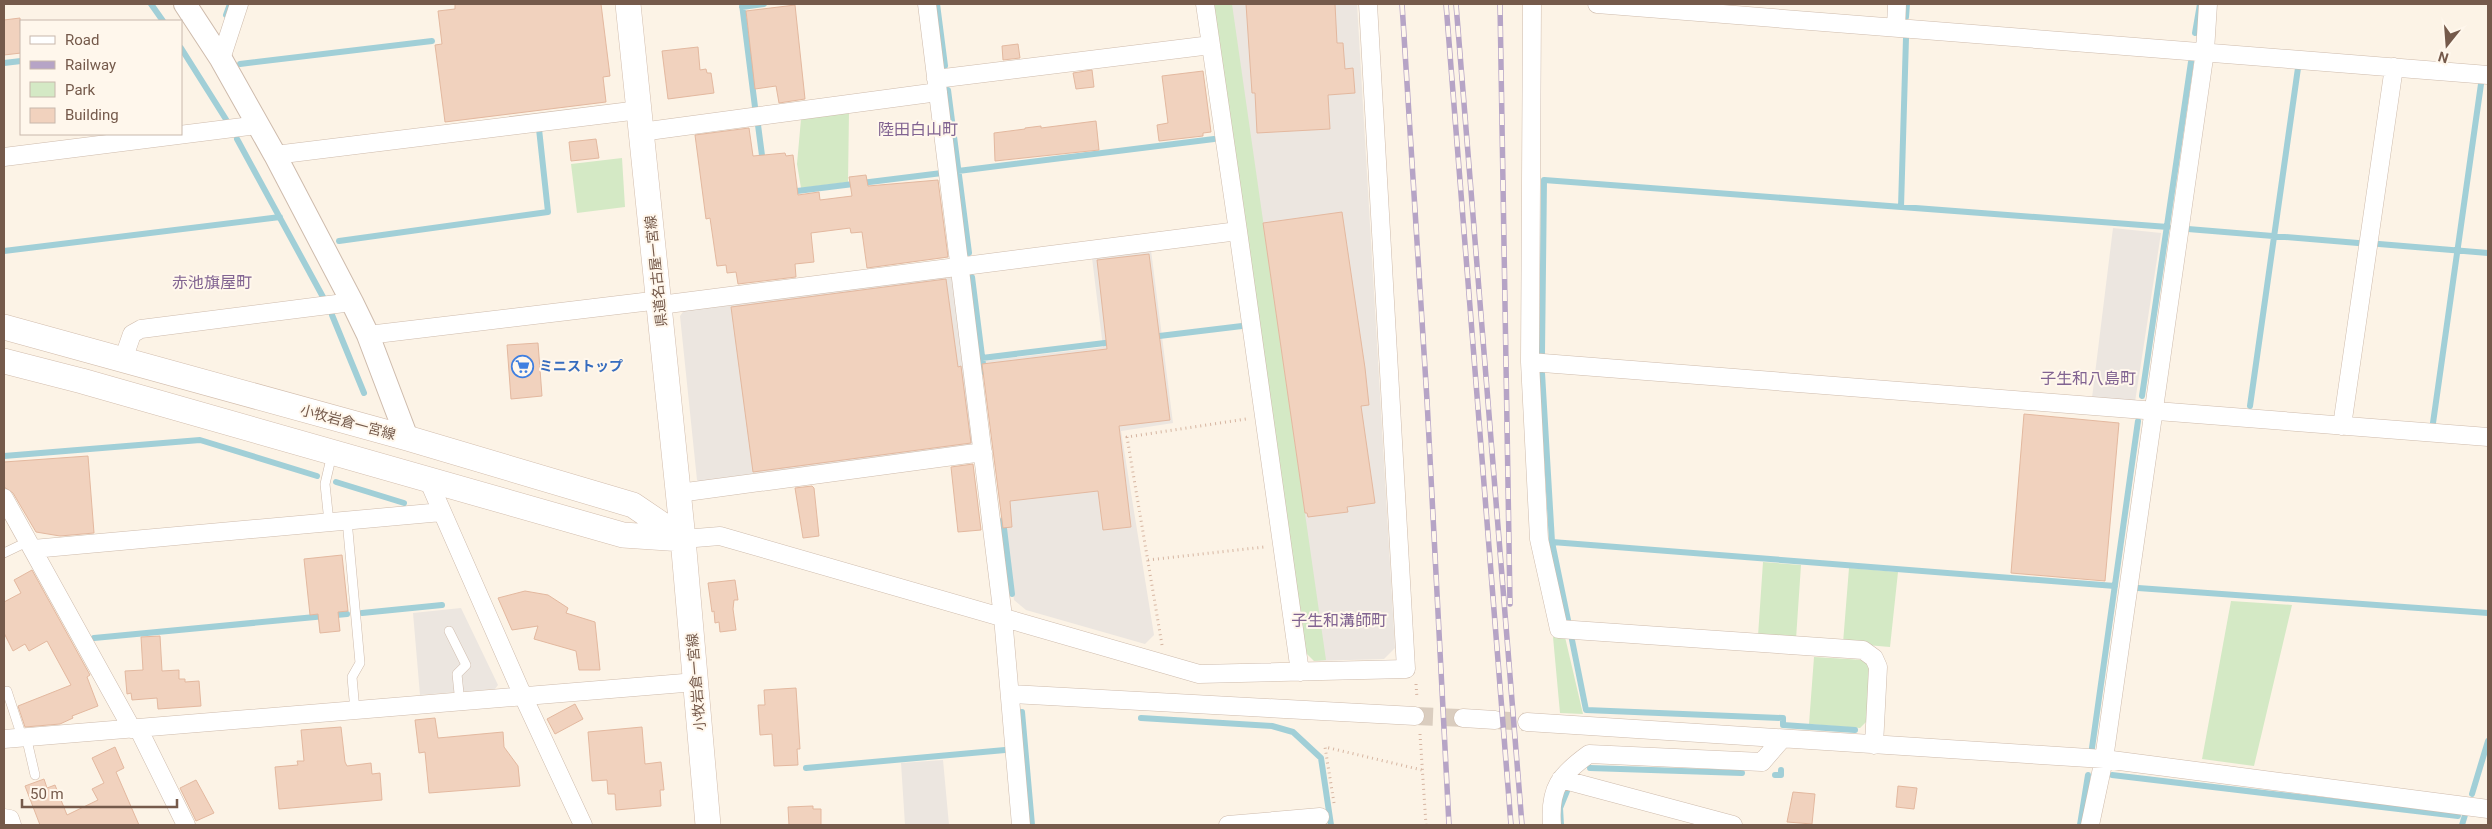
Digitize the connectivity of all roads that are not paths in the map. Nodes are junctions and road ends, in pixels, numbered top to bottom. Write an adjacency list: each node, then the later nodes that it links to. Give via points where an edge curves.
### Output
1 (185, 4): 14 (street)
2 (240, 4): 14 (street)
3 (628, 4): 18 (main road, 県道名古屋一宮線)
4 (927, 4): 17 (street)
5 (1205, 4): 12 (street)
6 (1368, 4): 50 (street, via 1406,669)
7 (1532, 4): 32 (street)
8 (1598, 4): 11 (street)
9 (1897, 4): 11 (street)
10 (2208, 4): 13 (street)
11 (1896, 27): 13 (street)
12 (1211, 45): 17 (street); 24 (street)
13 (2205, 51): 15 (street); 33 (street)
14 (220, 59): 19 (street)
15 (2394, 67): 16 (street); 34 (street)
16 (2488, 74)
17 (937, 86): 18 (street); 25 (street)
18 (640, 121): 22 (street); 27 (main road, 県道名古屋一宮線)
19 (258, 125): 21 (street); 22 (street)
20 (179, 135): 23 (street)
21 (182, 135)
22 (275, 155): 26 (street)
23 (4, 157)
24 (1238, 231): 25 (street); 50 (street)
25 (960, 266): 27 (street); 37 (street)
26 (352, 302): 29 (street); 30 (street, via 141,329 132,334)
27 (660, 302): 29 (street); 40 (main road, 県道名古屋一宮線)
28 (4, 327): 30 (main road, 小牧岩倉一宮線)
29 (368, 335): 36 (street)
30 (123, 360): 36 (main road, 小牧岩倉一宮線)
31 (4, 361): 38 (main road)
32 (1530, 362): 33 (street); 65 (street, via 1540,540 1559,629 1863,650 1874,658 1878,667)
33 (2154, 411): 34 (street); 66 (street)
34 (2342, 426): 35 (street)
35 (2488, 437)
36 (407, 438): 45 (main road, 小牧岩倉一宮線, via 633,505)
37 (983, 452): 40 (street); 48 (street)
38 (332, 454): 39 (main road); 44 (lane, via 325,484)
39 (429, 482): 42 (street); 45 (main road, via 623,536)
40 (679, 493): 45 (main road, 県道名古屋一宮線)
41 (4, 498): 46 (street)
42 (442, 512): 43 (street); 54 (street)
43 (347, 520): 44 (street); 56 (lane, via 360,663 352,677)
44 (329, 522): 46 (street)
45 (683, 539): 48 (street, via 720,536); 51 (main road, 小牧岩倉一宮線)
46 (31, 545): 47 (lane); 61 (street)
47 (4, 553)
48 (1003, 617): 50 (street, via 1199,674); 53 (street)
49 (449, 631): 55 (lane, via 466,664 457,674)
50 (1300, 672)
51 (696, 682): 54 (street); 75 (main road, 小牧岩倉一宮線)
52 (7, 691): 62 (lane)
53 (1010, 694): 57 (street); 76 (street)
54 (523, 696): 55 (street); 74 (street)
55 (460, 703): 56 (street)
56 (355, 711): 61 (street)
57 (1414, 716)
58 (1463, 718): 59 (street)
59 (1495, 720)
60 (1527, 722): 64 (street)
61 (135, 729): 62 (street); 73 (street)
62 (24, 736): 63 (street); 67 (lane)
63 (4, 739)
64 (1781, 740): 65 (street); 68 (street, via 1762,762 1589,754)
65 (1874, 745): 66 (street)
66 (2104, 759): 69 (street); 80 (street)
67 (36, 775)
68 (1561, 779): 78 (street, via 1550,805); 79 (street)
69 (2488, 809)
70 (1320, 817): 77 (street)
71 (4, 818): 72 (street)
72 (12, 825)
73 (186, 825)
74 (583, 825)
75 (708, 825)
76 (1021, 825)
77 (1228, 825)
78 (1552, 825)
79 (1733, 825)
80 (2090, 825)

